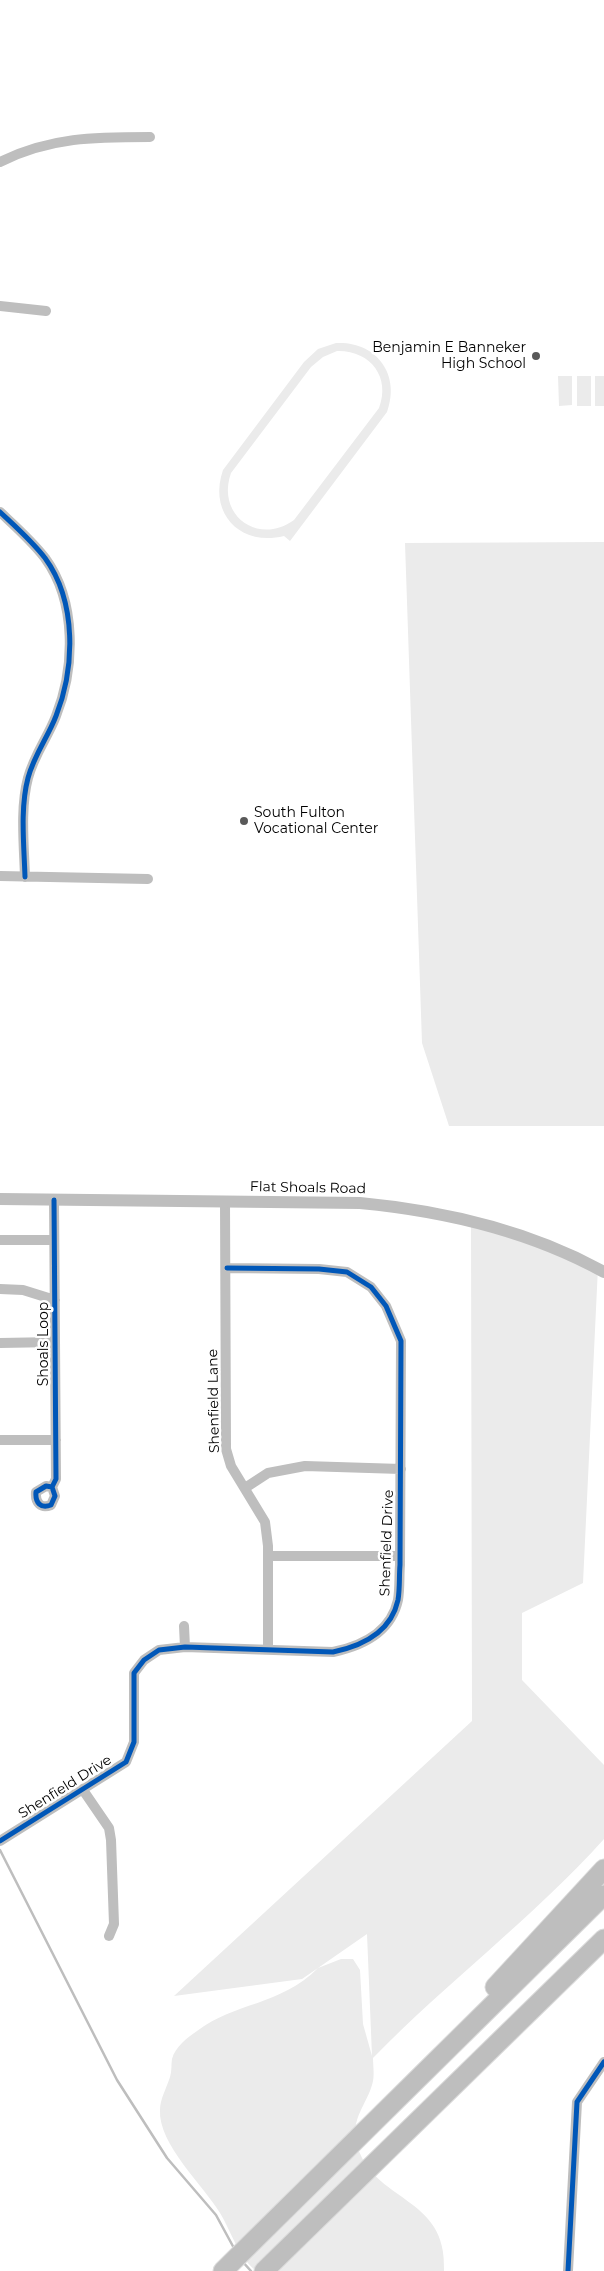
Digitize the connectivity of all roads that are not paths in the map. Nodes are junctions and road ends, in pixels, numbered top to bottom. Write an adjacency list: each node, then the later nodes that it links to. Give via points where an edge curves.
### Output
1 (150, 137): 2 (street, via 84,138 48,143)
2 (0, 162)
3 (0, 306): 4 (street)
4 (46, 311)
5 (0, 512): 7 (street, via 46,559 61,588 69,620 63,698 33,760 27,780)
6 (0, 876): 7 (street)
7 (24, 877): 8 (street)
8 (148, 879)
9 (0, 1199): 10 (street, Flat Shoals Road)
10 (54, 1200): 11 (street, Flat Shoals Road); 13 (street, Shoals Loop)
11 (226, 1202): 14 (street, Shenfield Lane); 15 (street, Flat Shoals Road, via 360,1203 431,1212 518,1234)
12 (0, 1240): 13 (street)
13 (54, 1240): 17 (street, Shoals Loop)
14 (227, 1268): 22 (street, Shenfield Drive, via 347,1272 371,1287 386,1306 401,1341); 24 (street, Shenfield Lane, via 226,1449 231,1466)
15 (604, 1272)
16 (0, 1289): 17 (street, via 23,1290)
17 (55, 1300): 18 (street, Shoals Loop)
18 (55, 1342): 19 (street); 21 (street, Shoals Loop)
19 (0, 1343)
20 (0, 1440): 21 (street)
21 (56, 1440): 23 (street, Shoals Loop, via 56,1479)
22 (401, 1469): 24 (street, via 305,1466 268,1473); 26 (street, Shenfield Drive)
23 (52, 1487)
24 (245, 1488): 25 (street, Shenfield Lane, via 265,1522)
25 (268, 1556): 26 (street); 29 (street, Shenfield Lane)
26 (400, 1556): 29 (street, Shenfield Drive, via 398,1601 386,1624 367,1642 333,1652)
27 (184, 1626): 28 (street)
28 (185, 1647): 29 (street, Shenfield Drive); 30 (street, Shenfield Drive, via 159,1650 144,1660 134,1673 134,1742 126,1762)
29 (268, 1649)
30 (83, 1790): 31 (street, Shenfield Drive); 34 (street, via 103,1816 111,1840 114,1924)
31 (0, 1841)
32 (604, 1869): 37 (highway)
33 (604, 1895): 37 (highway)
34 (109, 1936)
35 (600, 1944): 39 (highway)
36 (604, 2062): 40 (street, via 576,2102)
37 (374, 2122): 38 (highway)
38 (223, 2271)
39 (264, 2271)
40 (568, 2271)

